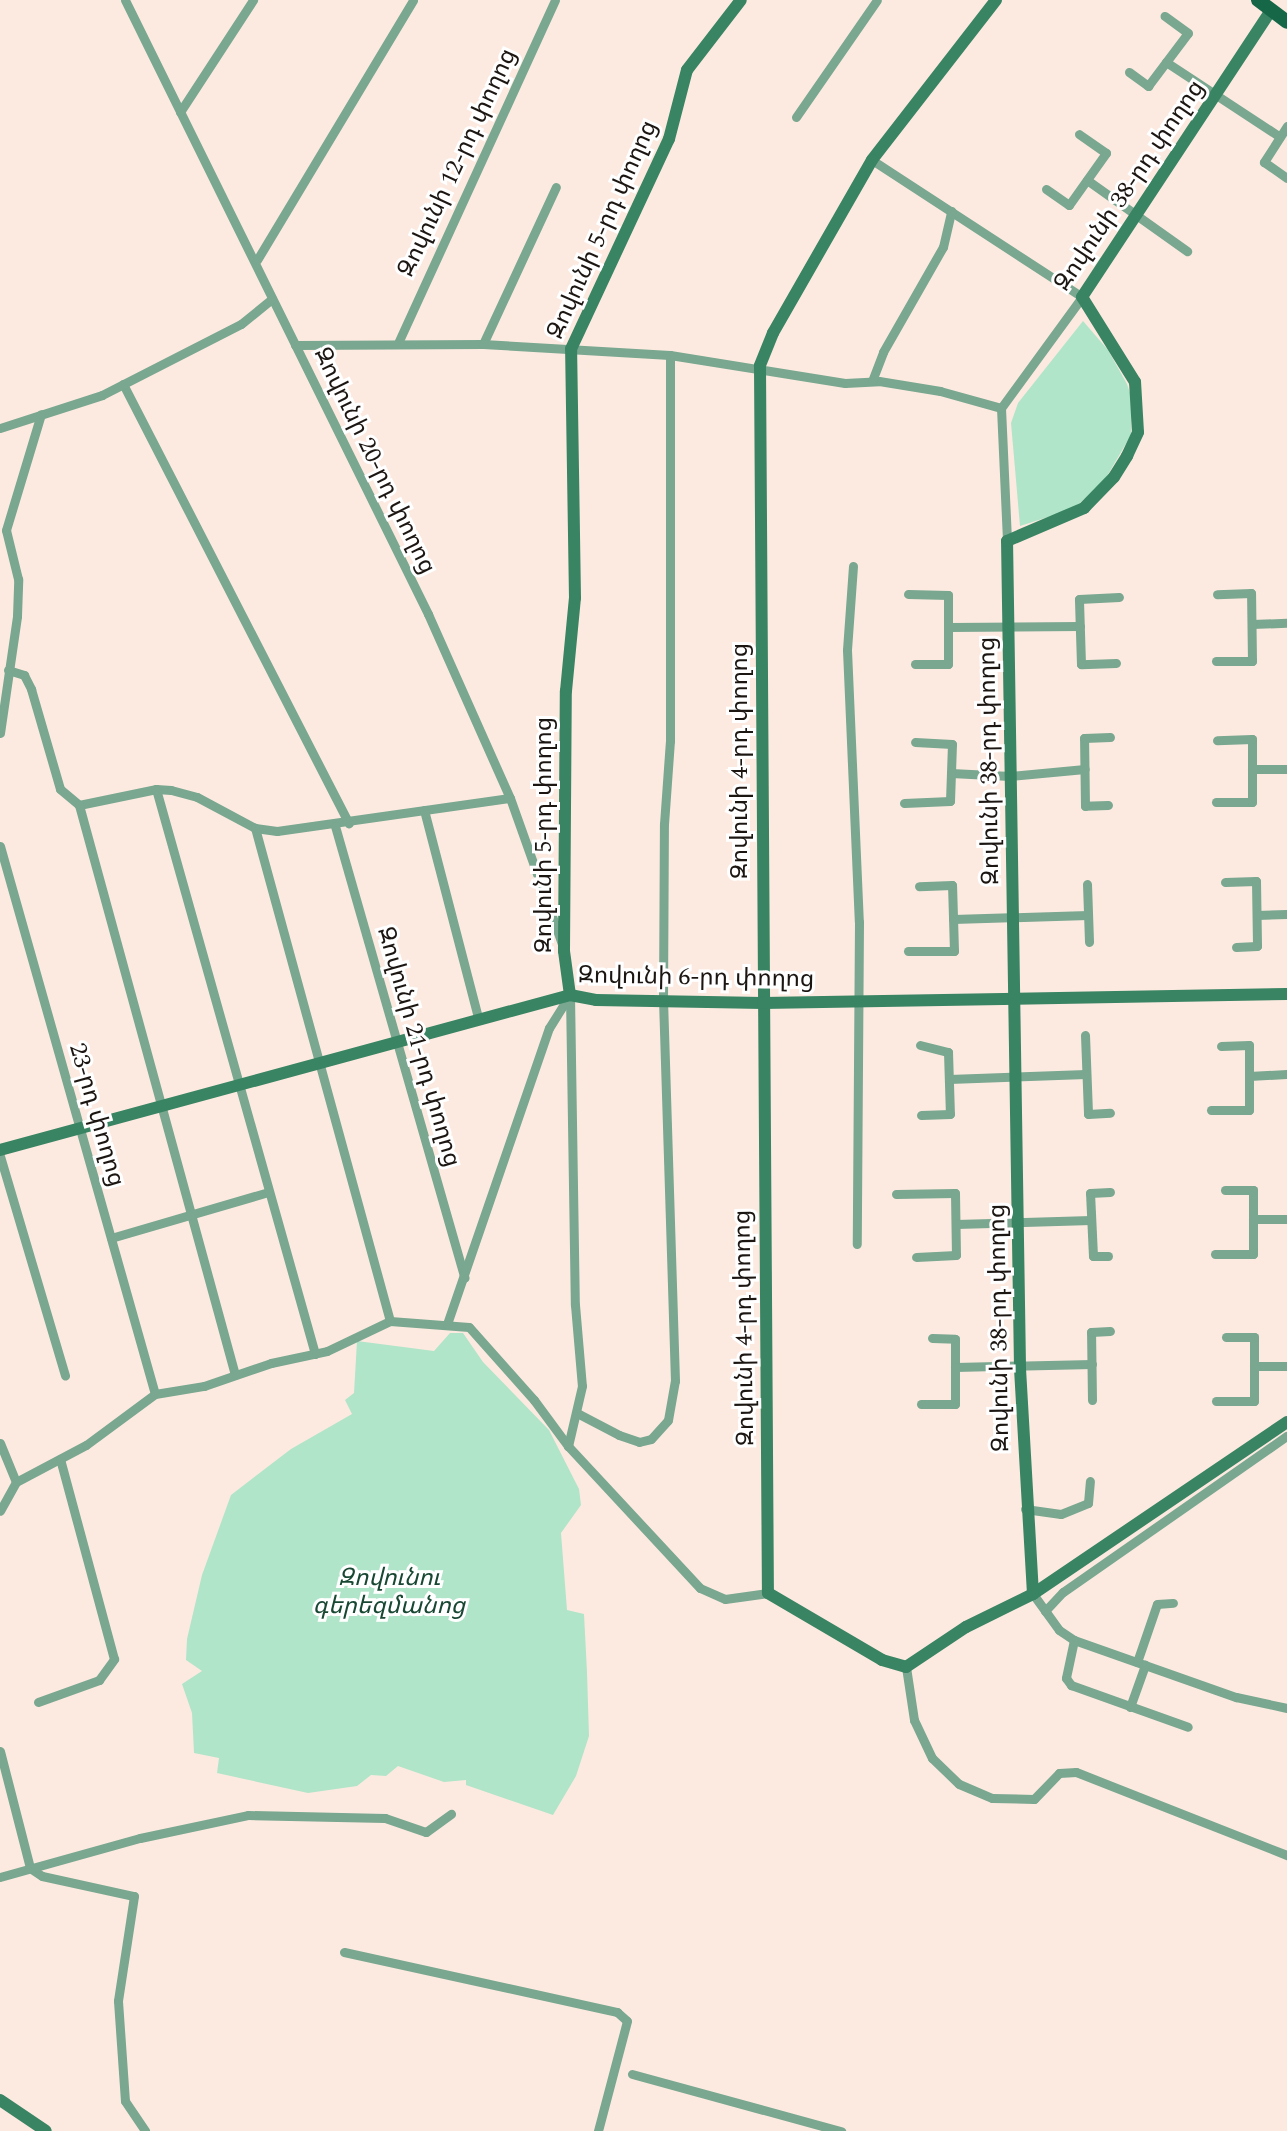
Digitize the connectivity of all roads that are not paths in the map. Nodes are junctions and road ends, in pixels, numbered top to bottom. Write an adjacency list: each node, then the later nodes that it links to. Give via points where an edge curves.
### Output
1 (125, 0): 15 (street, Զովունի 20-րդ փողոց)
2 (253, 0): 15 (street)
3 (413, 0): 28 (street)
4 (555, 0): 31 (street, Զովունի 12-րդ փողոց)
5 (741, 0): 34 (street, Զովունի 5-րդ փողոց, via 687,69 669,139)
6 (877, 0): 16 (street)
7 (996, 0): 20 (street, Զովունի 4-րդ փողոց)
8 (1258, 0): 9 (main road)
9 (1271, 10): 11 (main road); 14 (street, Զովունի 38-րդ փողոց)
10 (1165, 16): 12 (street, via 1188,33)
11 (1287, 22)
12 (1166, 62): 13 (street, via 1148,86); 14 (street)
13 (1129, 72)
14 (1215, 97): 19 (street); 26 (street, Զովունի 38-րդ փողոց)
15 (180, 112): 28 (street, Զովունի 20-րդ փողոց)
16 (796, 117)
17 (1287, 126): 19 (street)
18 (1079, 134): 22 (street, via 1106,153)
19 (1280, 137): 21 (street, via 1264,162)
20 (873, 160): 25 (street); 36 (street, Զովունի 4-րդ փողոց, via 773,333)
21 (1287, 178)
22 (1087, 180): 24 (street, via 1069,205); 26 (street)
23 (556, 187): 32 (street)
24 (1046, 189)
25 (951, 211): 29 (street); 37 (street, via 943,247 883,352)
26 (1137, 215): 27 (street); 29 (street, Զովունի 38-րդ փողոց)
27 (1187, 251)
28 (257, 260): 30 (street, Զովունի 20-րդ փողոց)
29 (1082, 297): 39 (street, Զովունի 38-րդ փողոց); 43 (street, via 1135,382 1138,432 1114,477 1084,508)
30 (272, 299): 33 (street, Զովունի 20-րդ փողոց); 38 (street, via 241,324)
31 (398, 343): 32 (street); 33 (street)
32 (483, 344): 34 (street)
33 (295, 345): 67 (street, Զովունի 20-րդ փողոց, via 428,614)
34 (571, 349): 35 (street); 87 (street, Զովունի 5-րդ փողոց, via 575,598 566,691)
35 (670, 355): 36 (street); 93 (street, via 670,741 664,824)
36 (760, 366): 37 (street, via 845,383); 94 (street, Զովունի 4-րդ փողոց)
37 (872, 381): 39 (street, via 940,391)
38 (123, 384): 40 (street); 73 (street)
39 (1001, 408): 43 (street, Զովունի 38-րդ փողոց)
40 (41, 414): 41 (street); 42 (street)
41 (0, 428)
42 (3, 531): 56 (street, via 18,579)
43 (1007, 541): 52 (street, Զովունի 38-րդ փողոց)
44 (853, 566): 92 (street, via 847,650)
45 (908, 594): 51 (street, via 948,595)
46 (1217, 594): 49 (street, via 1251,593)
47 (1119, 597): 50 (street, via 1079,599)
48 (1287, 623): 49 (street)
49 (1252, 624): 53 (street, via 1252,661)
50 (1080, 626): 52 (street); 54 (street, via 1081,664)
51 (949, 627): 52 (street); 55 (street, via 948,664)
52 (1008, 627): 65 (street, Զովունի 38-րդ փողոց)
53 (1216, 661)
54 (1115, 663)
55 (915, 664)
56 (8, 670): 57 (street); 70 (street, via 24,675 60,789)
57 (0, 733)
58 (1110, 737): 62 (street, via 1084,738)
59 (1217, 740): 63 (street, via 1252,739)
60 (915, 742): 64 (street, via 952,744)
61 (1287, 768): 63 (street)
62 (1085, 769): 65 (street); 71 (street, via 1085,806)
63 (1252, 769): 68 (street, via 1252,802)
64 (951, 773): 65 (street); 69 (street, via 950,801)
65 (1010, 776): 83 (street, Զովունի 38-րդ փողոց)
66 (156, 789): 70 (street); 75 (street, via 197,797); 106 (street)
67 (510, 798): 72 (street); 87 (street, Զովունի 20-րդ փողոց)
68 (1216, 802)
69 (904, 803)
70 (79, 805): 107 (street)
71 (1108, 805)
72 (424, 810): 73 (street); 95 (street)
73 (349, 823): 74 (street)
74 (335, 826): 75 (street); 97 (street, Զովունի 21-րդ փողոց)
75 (255, 828): 100 (street)
76 (0, 846): 111 (street, 23-րդ փողոց)
77 (1225, 881): 82 (street, via 1256,881)
78 (1087, 884): 81 (street)
79 (919, 886): 84 (street, via 952,885)
80 (1287, 914): 82 (street)
81 (1088, 915): 83 (street); 85 (street)
82 (1257, 915): 86 (street, via 1257,946)
83 (1014, 917): 84 (street); 91 (street, Զովունի 38-րդ փողոց)
84 (953, 919): 88 (street, via 954,951)
85 (1090, 942)
86 (1236, 947)
87 (564, 951): 90 (street, Զովունի 5-րդ փողոց)
88 (908, 951)
89 (1287, 994): 91 (street, Զովունի 6-րդ փողոց)
90 (570, 995): 93 (street, Զովունի 6-րդ փողոց); 95 (street, Զովունի 6-րդ փողոց); 129 (street, via 549,1028); 147 (street, Զովունի 5-րդ փողոց, via 575,1305 582,1386)
91 (1013, 997): 92 (street, Զովունի 6-րդ փողոց); 104 (street, Զովունի 38-րդ փողոց)
92 (859, 1000): 94 (street, Զովունի 6-րդ փողոց); 125 (street)
93 (663, 1002): 94 (street, Զովունի 6-րդ փողոց); 147 (street, via 675,1333 670,1412 659,1432 639,1442)
94 (763, 1003): 157 (street, Զովունի 4-րդ փողոց)
95 (478, 1018): 97 (street, Զովունի 6-րդ փողոց)
96 (1085, 1035): 101 (street)
97 (396, 1040): 100 (street, Զովունի 6-րդ փողոց); 129 (street, Զովունի 21-րդ փողոց)
98 (920, 1045): 105 (street, via 948,1052)
99 (1222, 1046): 103 (street, via 1249,1045)
100 (316, 1062): 106 (street, Զովունի 6-րդ փողոց); 130 (street)
101 (1086, 1074): 104 (street); 109 (street, via 1088,1114)
102 (1287, 1074): 103 (street)
103 (1250, 1076): 108 (street, via 1250,1110)
104 (1016, 1078): 105 (street); 122 (street, Զովունի 38-րդ փողոց)
105 (949, 1079): 110 (street, via 950,1114)
106 (236, 1084): 107 (street, Զովունի 6-րդ փողոց); 115 (street)
107 (158, 1107): 111 (street, Զովունի 6-րդ փողոց); 118 (street)
108 (1211, 1110)
109 (1110, 1113)
110 (921, 1115)
111 (79, 1126): 112 (street, Զովունի 6-րդ փողոց); 124 (street, 23-րդ փողոց)
112 (0, 1150)
113 (0, 1156): 142 (street)
114 (1225, 1190): 119 (street, via 1253,1190)
115 (268, 1192): 118 (street, via 207,1212); 135 (street)
116 (1110, 1192): 121 (street, via 1090,1193)
117 (897, 1194): 123 (street, via 955,1193)
118 (189, 1213): 124 (street); 141 (street)
119 (1253, 1219): 120 (street); 126 (street, via 1253,1254)
120 (1287, 1219)
121 (1091, 1220): 122 (street); 127 (street, via 1093,1256)
122 (1019, 1221): 123 (street); 140 (street, Զովունի 38-րդ փողոց)
123 (956, 1224): 128 (street, via 956,1255)
124 (111, 1238): 143 (street, 23-րդ փողոց)
125 (857, 1244)
126 (1214, 1254)
127 (1108, 1256)
128 (916, 1257)
129 (465, 1278): 131 (street)
130 (390, 1321): 131 (street); 135 (street)
131 (447, 1324): 151 (street, via 469,1327)
132 (1110, 1331): 136 (street, via 1091,1332)
133 (1226, 1337): 137 (street, via 1254,1337)
134 (932, 1338): 139 (street, via 955,1339)
135 (315, 1354): 141 (street)
136 (1092, 1364): 140 (street); 144 (street)
137 (1254, 1366): 138 (street); 145 (street, via 1254,1401)
138 (1287, 1366)
139 (955, 1367): 140 (street); 146 (street, via 955,1404)
140 (1020, 1367): 155 (street, Զովունի 38-րդ փողոց)
141 (235, 1375): 143 (street, via 204,1386)
142 (65, 1376)
143 (155, 1394): 152 (street)
144 (1092, 1400)
145 (1216, 1401)
146 (921, 1404)
147 (577, 1413): 151 (street, Զովունի 5-րդ փողոց)
148 (1287, 1422): 158 (street)
149 (1287, 1436): 160 (street, via 1063,1592)
150 (0, 1443): 154 (street)
151 (568, 1446): 157 (street, via 700,1588 725,1599)
152 (60, 1459): 154 (street); 164 (street, via 114,1659 107,1674 89,1686)
153 (1090, 1480): 155 (street, via 1088,1503 1061,1514)
154 (16, 1482): 156 (street)
155 (1025, 1509): 158 (street, Զովունի 38-րդ փողոց)
156 (0, 1511)
157 (768, 1593): 163 (street, via 883,1660)
158 (1033, 1594): 160 (street); 163 (street, via 966,1627)
159 (1173, 1603): 162 (street, via 1157,1604)
160 (1045, 1611): 161 (street)
161 (1073, 1640): 162 (street); 165 (street, via 1066,1678 1071,1685)
162 (1141, 1664): 165 (street); 166 (street, via 1236,1698)
163 (906, 1667): 170 (street, via 914,1720 932,1758 959,1784 992,1798 1034,1799 1059,1773 1076,1772)
164 (38, 1702)
165 (1130, 1707): 167 (street)
166 (1287, 1708)
167 (1188, 1727)
168 (0, 1751): 171 (street)
169 (451, 1814): 171 (street, via 426,1832 385,1818 248,1815)
170 (1287, 1854)
171 (30, 1868): 172 (street); 177 (street, via 42,1876 134,1896 118,2001 125,2101)
172 (0, 1877)
173 (344, 1952): 178 (street, via 617,2012 627,2021)
174 (632, 2074): 179 (street)
175 (0, 2100): 176 (street)
176 (46, 2131)
177 (145, 2131)
178 (598, 2131)
179 (841, 2131)

